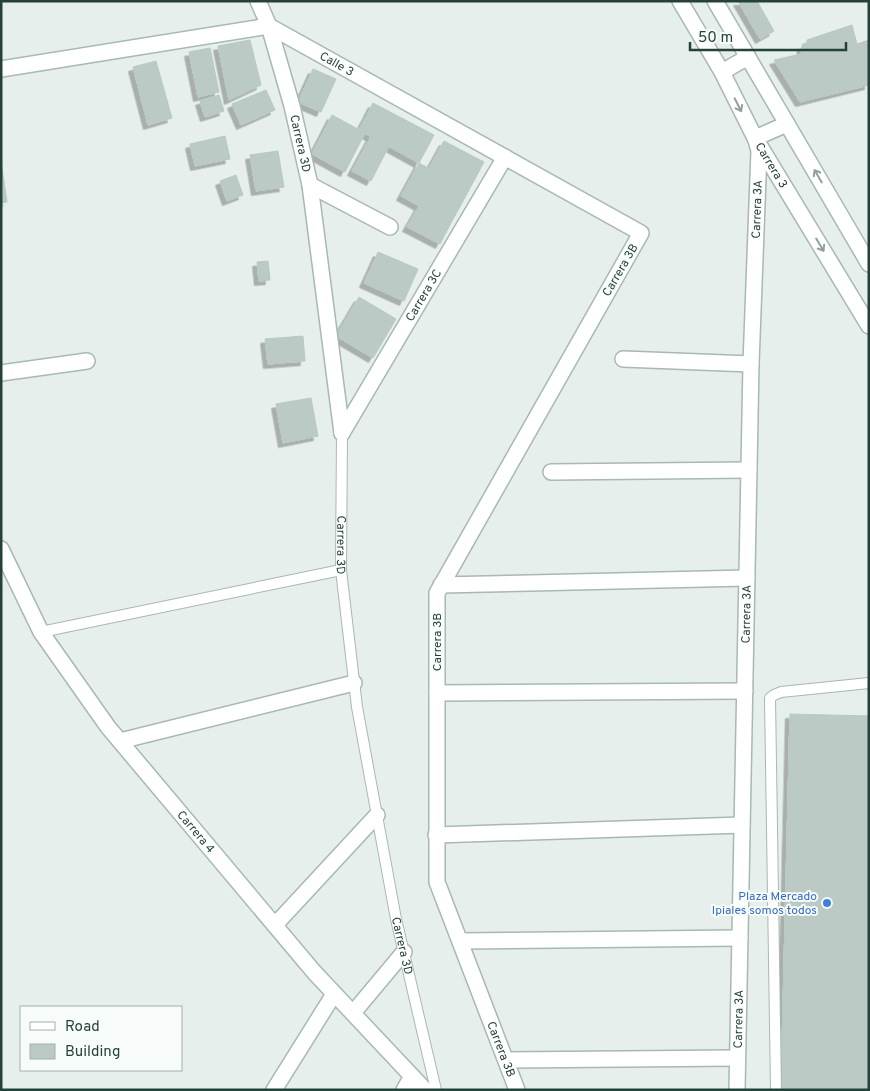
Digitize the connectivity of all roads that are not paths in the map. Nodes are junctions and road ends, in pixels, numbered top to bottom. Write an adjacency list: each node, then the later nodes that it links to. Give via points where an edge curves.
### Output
1 (258, 1): 4 (street, Carrera 3D)
2 (680, 1): 7 (street, Carrera 3)
3 (715, 1): 5 (street)
4 (269, 26): 6 (street); 10 (street, Calle 3); 11 (street, Carrera 3D)
5 (748, 57): 7 (street); 8 (street)
6 (1, 69)
7 (722, 72): 9 (street, Carrera 3, one-way to 9)
8 (787, 124): 9 (street); 14 (street, one-way to 8)
9 (755, 138): 15 (street, Carrera 3, one-way to 15); 18 (street, Carrera 3A, via 759,151)
10 (505, 157): 13 (street, Calle 3); 20 (street, Carrera 3C)
11 (310, 185): 12 (street); 20 (street, Carrera 3D)
12 (390, 227)
13 (641, 232): 26 (street, Carrera 3B)
14 (869, 264)
15 (869, 326)
16 (623, 359): 18 (street)
17 (87, 361): 19 (street)
18 (751, 364): 21 (street, Carrera 3A)
19 (1, 373)
20 (342, 434): 24 (lane, Carrera 3D)
21 (749, 470): 22 (street); 25 (street, Carrera 3A)
22 (551, 472)
23 (1, 549): 27 (street, Carrera 4)
24 (341, 570): 27 (lane); 28 (lane, Carrera 3D)
25 (747, 578): 26 (street); 30 (street, Carrera 3A)
26 (441, 585): 31 (street, Carrera 3B, via 437,593)
27 (41, 632): 32 (street, Carrera 4)
28 (354, 683): 32 (street); 33 (lane, Carrera 3D)
29 (869, 683): 51 (lane, via 781,692 770,698)
30 (744, 691): 31 (street); 34 (street, Carrera 3A)
31 (437, 693): 35 (street, Carrera 3B)
32 (120, 741): 36 (street, Carrera 4)
33 (377, 815): 36 (street); 39 (lane, Carrera 3D)
34 (742, 824): 35 (street); 37 (street, Carrera 3A)
35 (436, 835): 38 (street, Carrera 3B, via 437,882)
36 (275, 925): 40 (street, Carrera 4)
37 (740, 938): 38 (street); 42 (street, Carrera 3A)
38 (460, 940): 43 (street, Carrera 3B)
39 (404, 952): 41 (street); 48 (lane, Carrera 3D)
40 (334, 994): 41 (street, Carrera 4); 45 (street)
41 (352, 1013): 44 (street, Carrera 4)
42 (737, 1058): 43 (street); 50 (street, Carrera 3A)
43 (506, 1060): 49 (street, Carrera 3B)
44 (412, 1076): 46 (street); 47 (street, Carrera 4)
45 (274, 1090)
46 (404, 1090)
47 (425, 1090)
48 (436, 1090)
49 (516, 1090)
50 (737, 1090)
51 (776, 1090)

